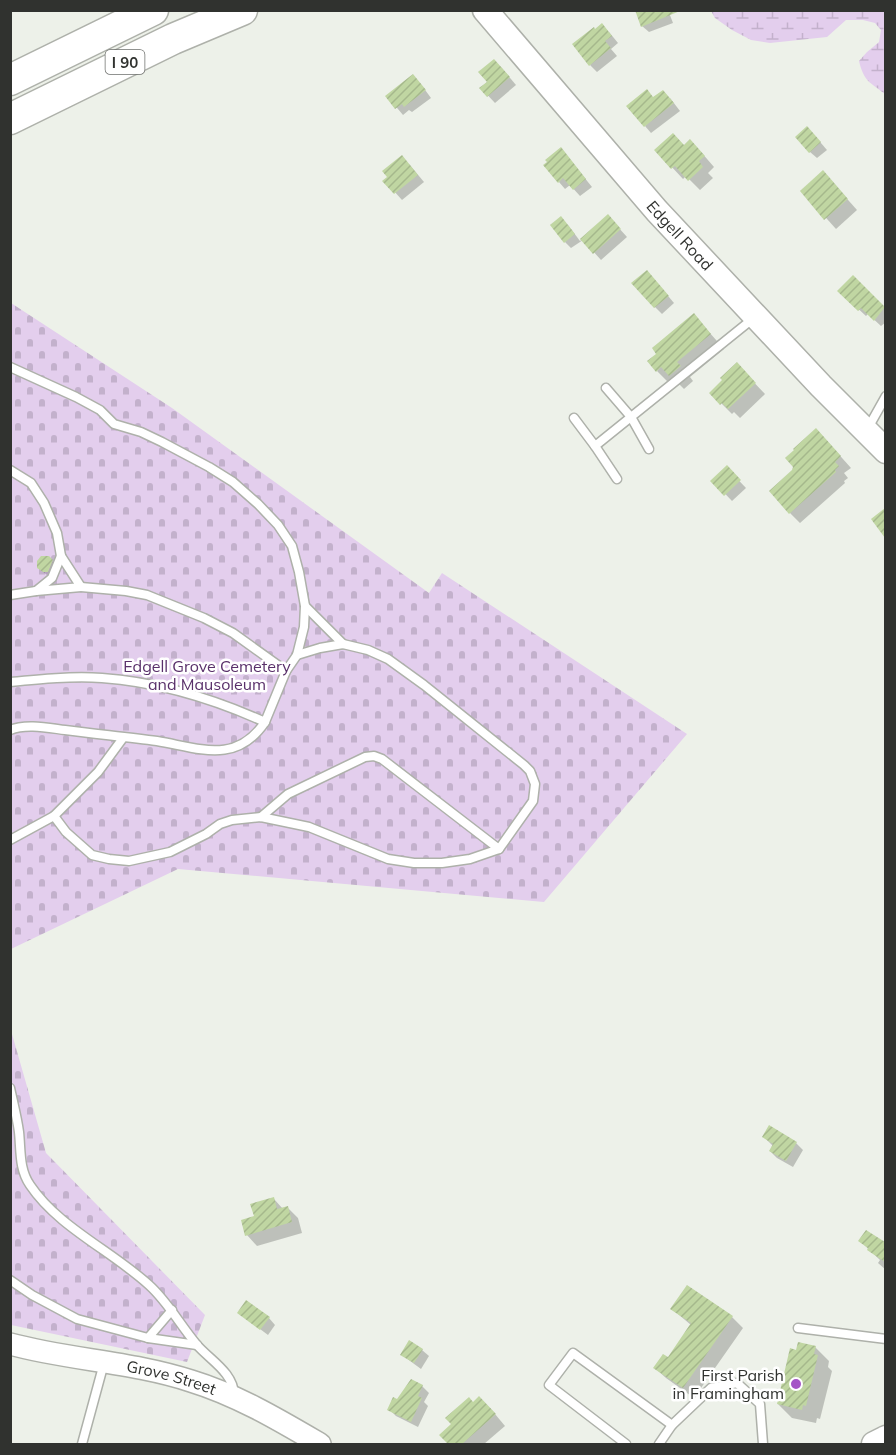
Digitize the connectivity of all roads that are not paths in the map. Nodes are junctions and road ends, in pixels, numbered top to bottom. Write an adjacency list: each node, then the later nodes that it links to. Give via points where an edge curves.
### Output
1 (153, 10): 4 (highway, I 90)
2 (242, 10): 5 (highway, I 90)
3 (485, 10): 6 (main road, Edgell Road, via 657,211)
4 (10, 80)
5 (10, 119)
6 (755, 317): 10 (lane); 12 (main road, Edgell Road)
7 (10, 367): 22 (lane, via 76,397 100,410 114,424 162,442 233,482 278,525 292,546)
8 (606, 388): 10 (lane)
9 (885, 396): 12 (lane)
10 (631, 417): 13 (lane); 14 (lane)
11 (574, 418): 13 (lane)
12 (866, 431): 15 (main road, Edgell Road)
13 (595, 446): 17 (lane)
14 (649, 449)
15 (885, 451)
16 (10, 470): 18 (lane, via 31,483 44,503 57,533)
17 (617, 479)
18 (61, 556): 19 (lane); 20 (lane, via 52,578)
19 (81, 588): 20 (lane); 25 (lane, via 147,595 204,618 233,633)
20 (36, 591): 21 (lane)
21 (10, 595)
22 (305, 606): 23 (lane); 24 (lane)
23 (343, 644): 24 (lane); 33 (lane, via 388,659 530,771 535,784 533,801)
24 (297, 655): 25 (lane)
25 (286, 671): 27 (lane)
26 (10, 682): 27 (lane, via 103,678 151,685 193,695)
27 (265, 722): 29 (lane, via 251,739 234,748 217,750)
28 (10, 730): 29 (lane, via 45,728)
29 (123, 738): 30 (lane, via 98,772)
30 (54, 816): 31 (lane, via 92,855 129,861 170,852 226,822); 32 (lane)
31 (261, 817): 33 (lane, via 309,827 388,858 414,862 470,859); 33 (lane, via 288,794 374,756)
32 (10, 840)
33 (500, 849)
34 (10, 1088): 36 (lane, via 21,1166 29,1184 67,1222 148,1284)
35 (10, 1280): 38 (lane, via 77,1319)
36 (172, 1310): 38 (lane); 41 (lane)
37 (798, 1328): 39 (lane)
38 (148, 1338): 41 (lane)
39 (885, 1339)
40 (10, 1344): 42 (street, Grove Street)
41 (197, 1345): 43 (lane, via 231,1381)
42 (104, 1363): 43 (street, Grove Street, via 170,1375); 46 (lane)
43 (234, 1398): 47 (street, Grove Street)
44 (672, 1425): 48 (lane, via 573,1353 549,1385); 49 (lane); 50 (lane, via 711,1388 737,1383 760,1404)
45 (885, 1438): 51 (main road)
46 (82, 1444)
47 (320, 1444)
48 (626, 1444)
49 (659, 1444)
50 (763, 1444)
51 (874, 1444)

